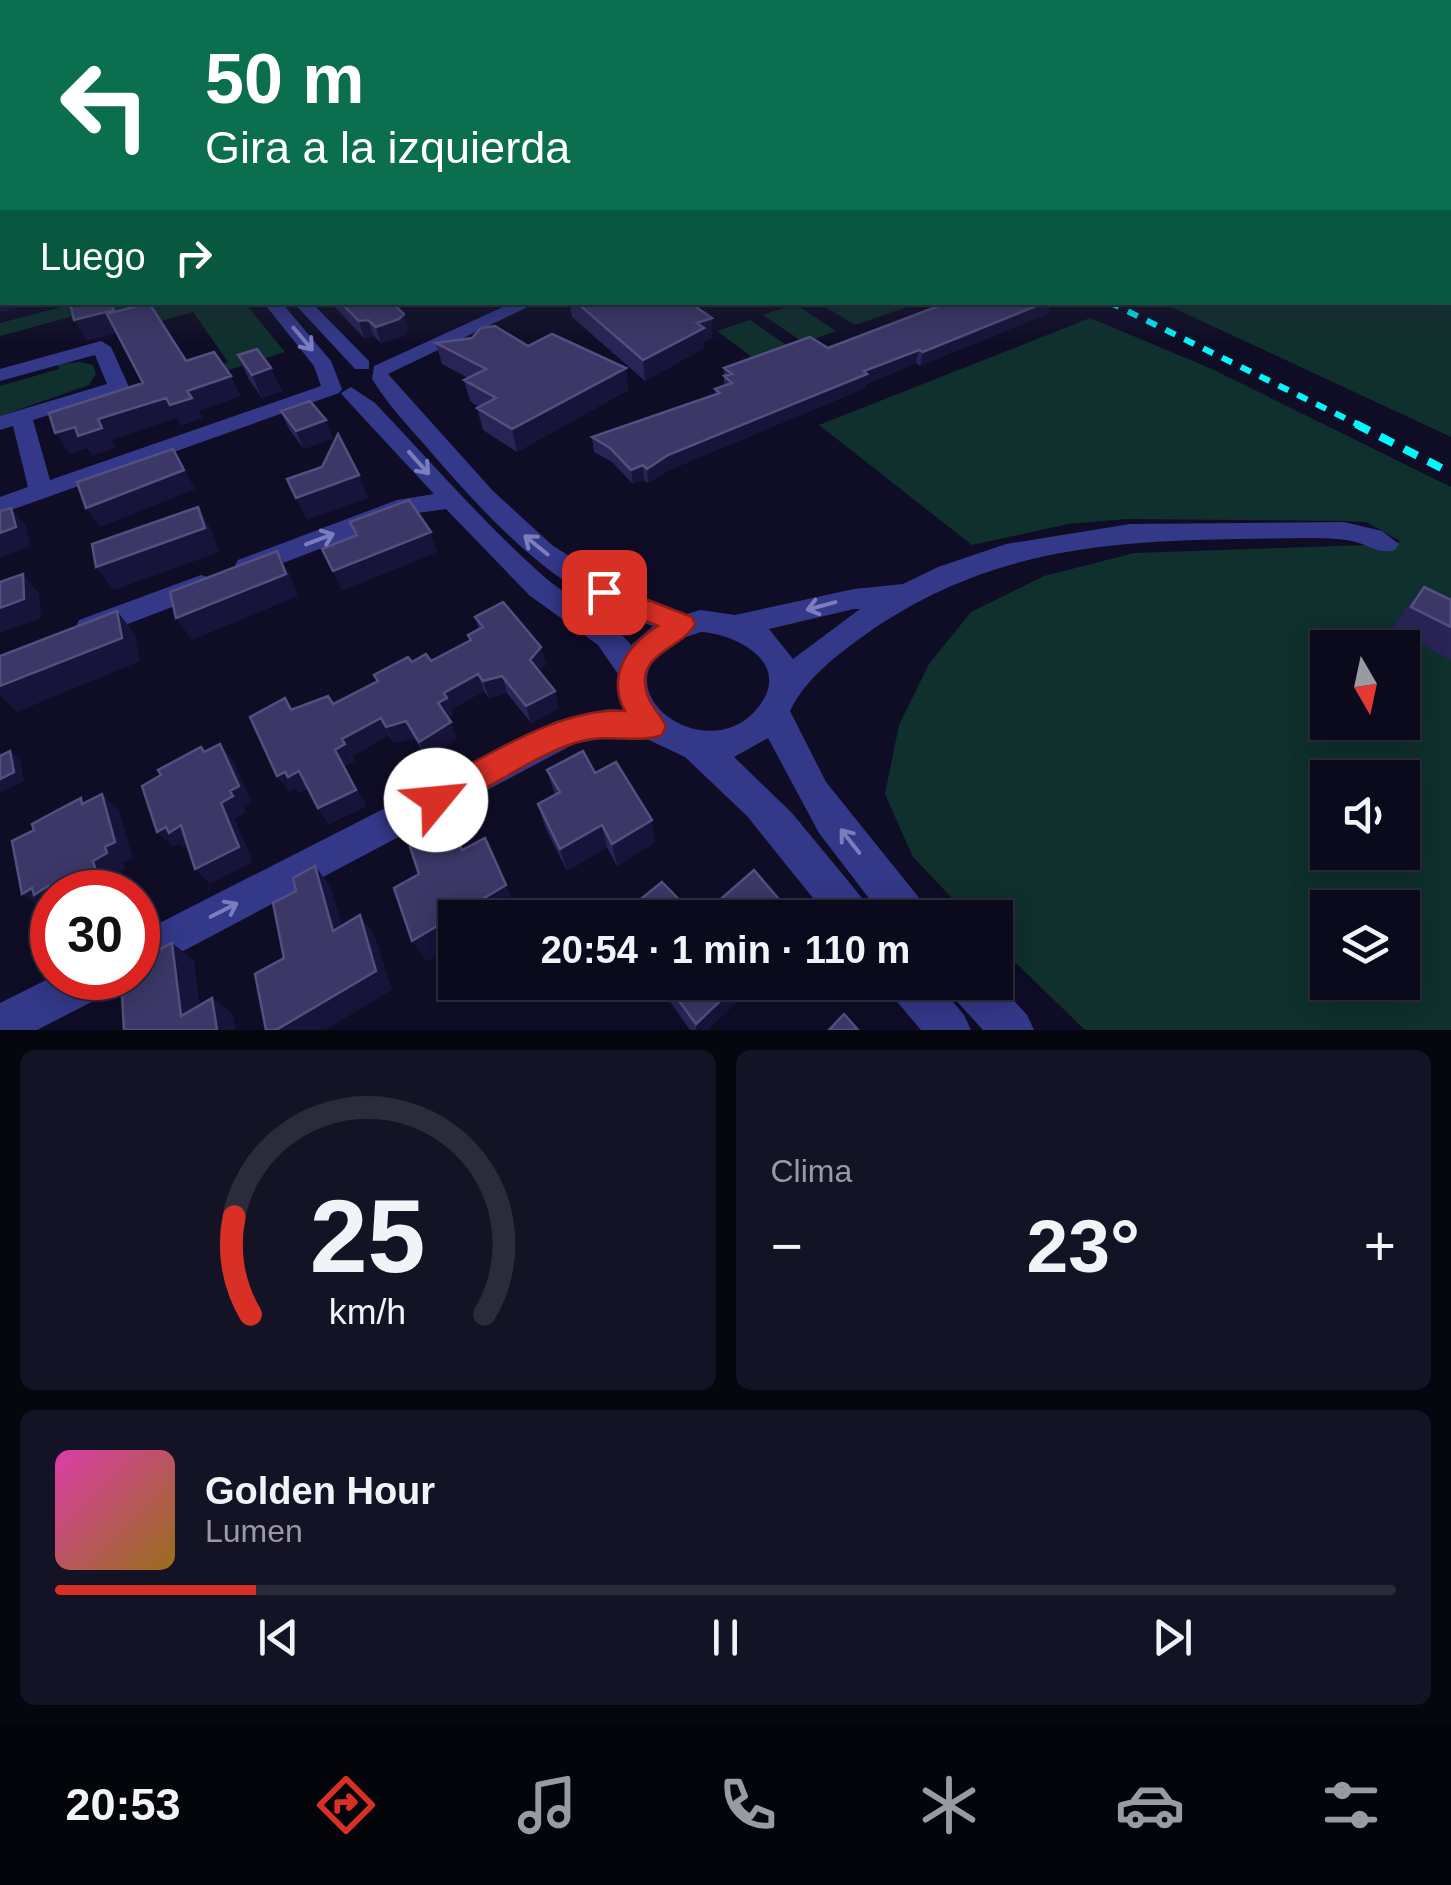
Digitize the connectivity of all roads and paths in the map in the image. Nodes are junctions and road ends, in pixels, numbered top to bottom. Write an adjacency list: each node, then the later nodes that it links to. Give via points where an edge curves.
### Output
1 (274, 305): 6 (street, one-way to 6)
2 (304, 305): 4 (street)
3 (523, 305): 4 (street)
4 (375, 372): 6 (street, via 370,388); 13 (street, one-way to 4, via 604,592 524,535)
5 (0, 375): 7 (street, via 101,347 119,387)
6 (338, 387): 8 (street); 9 (street, one-way to 9, via 368,407)
7 (11, 420): 8 (street)
8 (41, 491): 10 (street)
9 (451, 500): 15 (street, one-way to 9, via 406,506); 16 (street, via 539,588 608,637)
10 (0, 506)
11 (1386, 544): 12 (street, via 1360,532 1122,532 968,562)
12 (906, 593): 14 (street, one-way to 14); 17 (street, via 822,646)
13 (682, 624): 14 (street); 16 (street, via 646,647)
14 (737, 625): 17 (street, via 771,648 782,672)
15 (56, 641)
16 (633, 672): 18 (street, via 634,700)
17 (779, 698): 19 (street, via 764,724 732,741); 21 (street, one-way to 17, via 827,811 782,737)
18 (652, 726): 19 (street); 22 (street, one-way to 18, via 568,731 608,722)
19 (694, 745): 20 (street, via 783,826)
20 (839, 900)
21 (896, 900)
22 (160, 944)
23 (51, 1000): 26 (street)
24 (923, 1000): 27 (street)
25 (984, 1000): 28 (street)
26 (0, 1026)
27 (949, 1030)
28 (1012, 1030)

